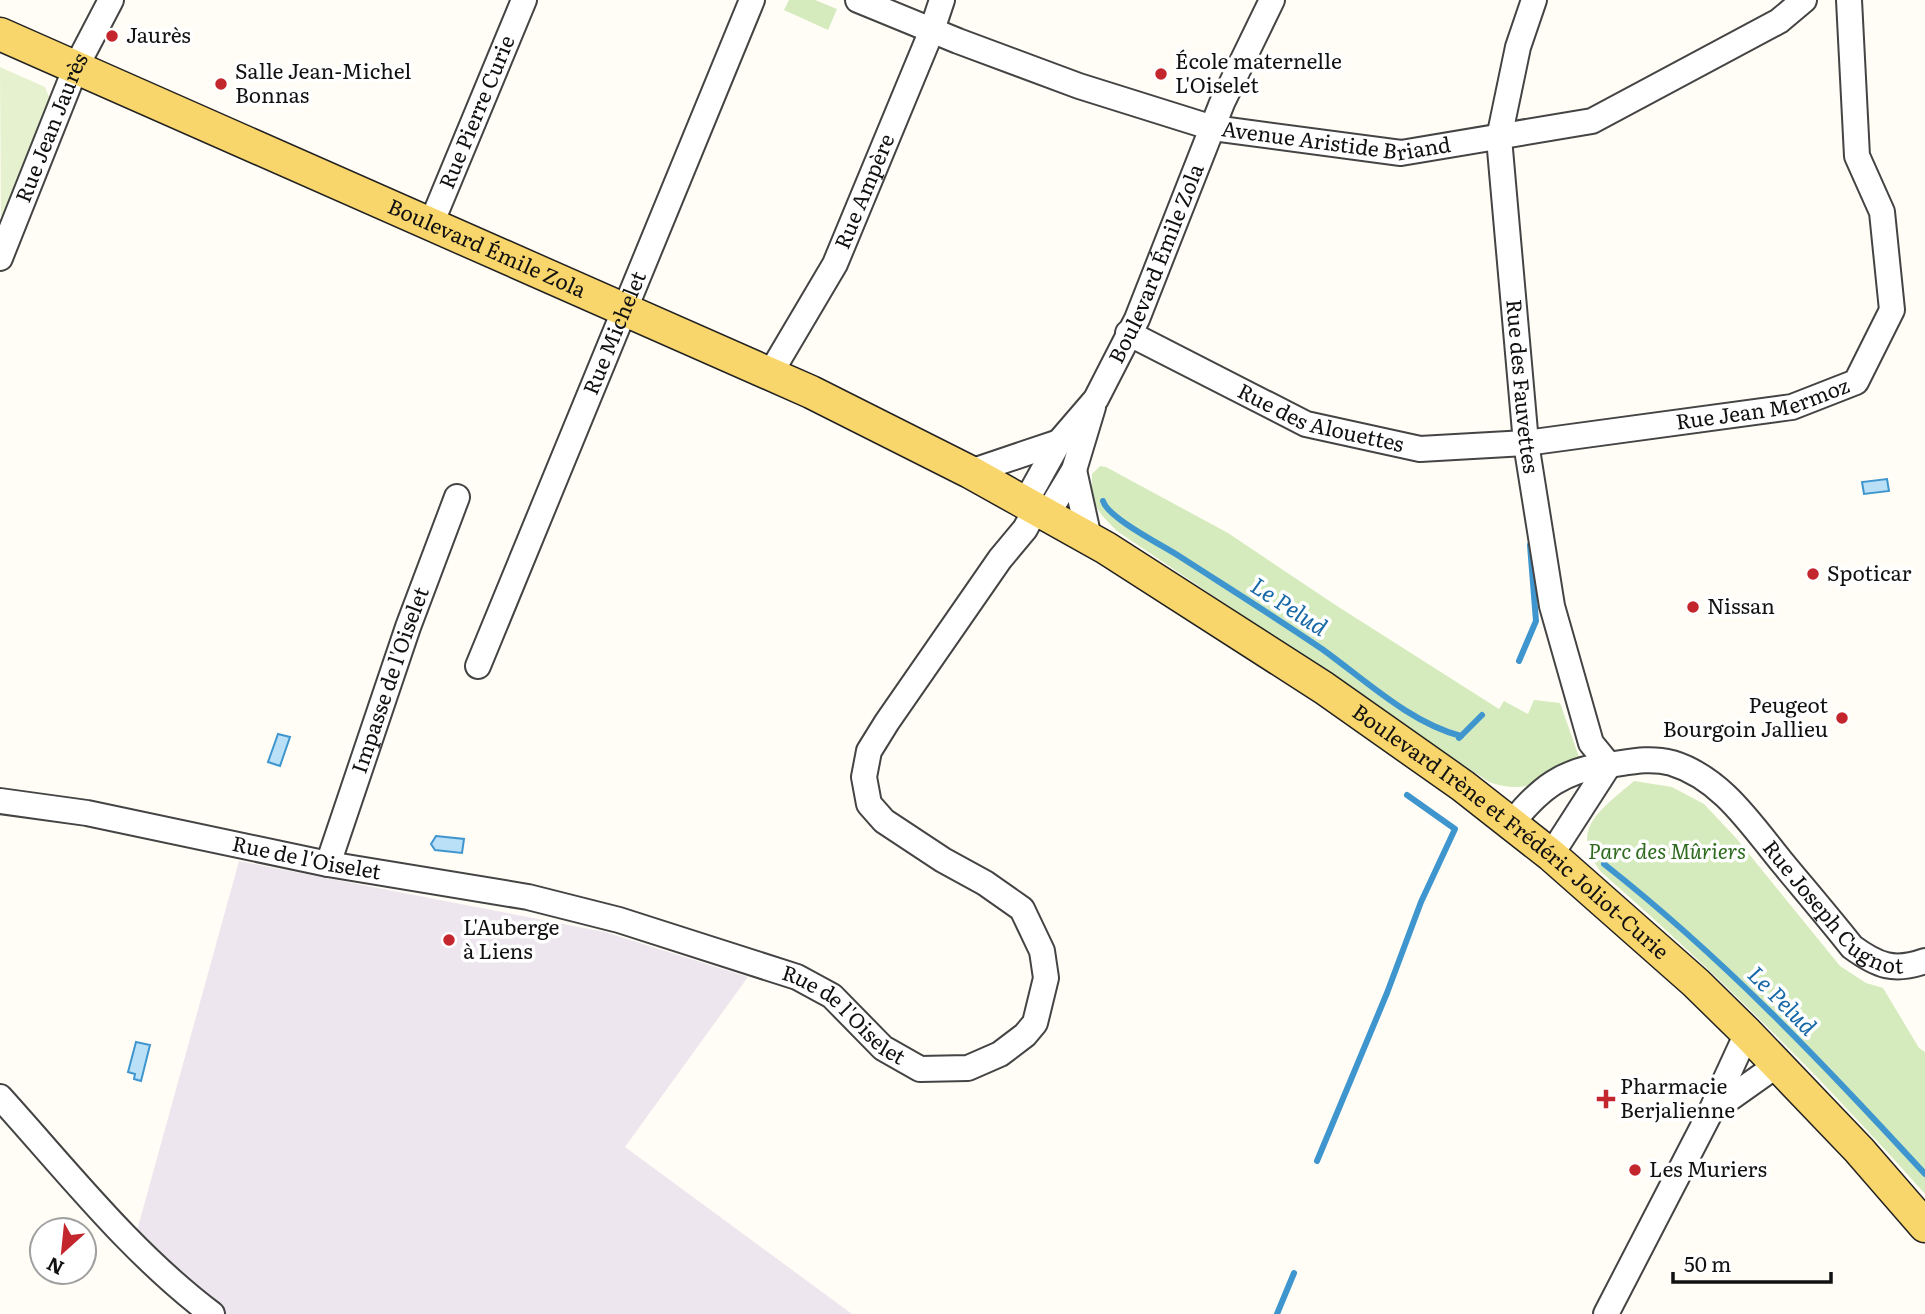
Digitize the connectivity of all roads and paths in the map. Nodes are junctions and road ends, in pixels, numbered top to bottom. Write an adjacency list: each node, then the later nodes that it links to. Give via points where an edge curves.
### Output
1 (111, 0): 12 (street, Rue Jean Jaurès)
2 (524, 0): 15 (street, Rue Pierre Curie)
3 (752, 0): 17 (street, Rue Michelet)
4 (858, 0): 10 (street, Avenue Aristide Briand)
5 (942, 0): 10 (street, Rue Ampère)
6 (1272, 0): 13 (street, Boulevard Émile Zola)
7 (1534, 0): 14 (street, Rue des Fauvettes, via 1518,47)
8 (1804, 0): 14 (street, Avenue Aristide Briand, via 1779,21 1592,121)
9 (1849, 0): 22 (street, Rue Jean Mermoz, via 1857,156 1882,212 1892,310 1856,382 1792,407)
10 (932, 30): 13 (street, Avenue Aristide Briand, via 1079,86); 19 (street, Rue Ampère, via 835,264)
11 (0, 34): 12 (main road, Boulevard Émile Zola)
12 (76, 67): 15 (main road, Boulevard Émile Zola); 16 (street, Rue Jean Jaurès)
13 (1213, 128): 14 (street, Avenue Aristide Briand, via 1401,153); 18 (street, Boulevard Émile Zola)
14 (1499, 138): 22 (street, Rue des Fauvettes)
15 (431, 224): 17 (main road, Boulevard Émile Zola)
16 (0, 258)
17 (626, 310): 19 (main road, Boulevard Émile Zola); 28 (street, Rue Michelet)
18 (1128, 333): 20 (street, Boulevard Émile Zola); 22 (street, Rue des Alouettes, via 1306,424 1420,449)
19 (770, 374): 24 (main road, Boulevard Émile Zola)
20 (1096, 399): 21 (street, Boulevard Émile Zola); 23 (street, Boulevard Émile Zola)
21 (1059, 442): 24 (street, Boulevard Émile Zola); 26 (street, Boulevard Émile Zola)
22 (1526, 443): 29 (street, Rue des Fauvettes, via 1552,606 1591,743)
23 (1074, 470): 26 (street, Boulevard Émile Zola); 27 (street, Boulevard Émile Zola)
24 (970, 472): 26 (main road, Boulevard Émile Zola)
25 (457, 497): 33 (street, Impasse de l'Oiselet)
26 (1036, 509): 27 (main road, Boulevard Irène et Frédéric Joliot-Curie); 33 (street, Rue de l'Oiselet, via 887,722 869,751 864,777 869,804 884,821 1022,909 1042,951 1046,978 1035,1023 1000,1054 968,1068 920,1069 883,1048 832,996 797,977 619,920 528,897)
27 (1089, 538): 31 (main road, Boulevard Irène et Frédéric Joliot-Curie, via 1283,660)
28 (478, 666)
29 (1609, 765): 31 (street, Rue Joseph Cugnot, via 1591,766 1551,783); 32 (street); 34 (street, Rue Joseph Cugnot, via 1654,760 1700,776 1733,802 1853,947 1868,959 1898,968)
30 (0, 801): 33 (street, Rue de l'Oiselet, via 87,813)
31 (1512, 823): 32 (main road, Boulevard Irène et Frédéric Joliot-Curie)
32 (1551, 855): 35 (main road, Boulevard Irène et Frédéric Joliot-Curie)
33 (328, 864)
34 (1925, 961)
35 (1747, 1033): 36 (main road, Boulevard Irène et Frédéric Joliot-Curie); 38 (street)
36 (1777, 1065): 38 (street); 39 (main road, Boulevard Irène et Frédéric Joliot-Curie)
37 (0, 1097): 40 (street, via 134,1245)
38 (1712, 1111): 41 (street)
39 (1925, 1226)
40 (212, 1314)
41 (1606, 1314)

